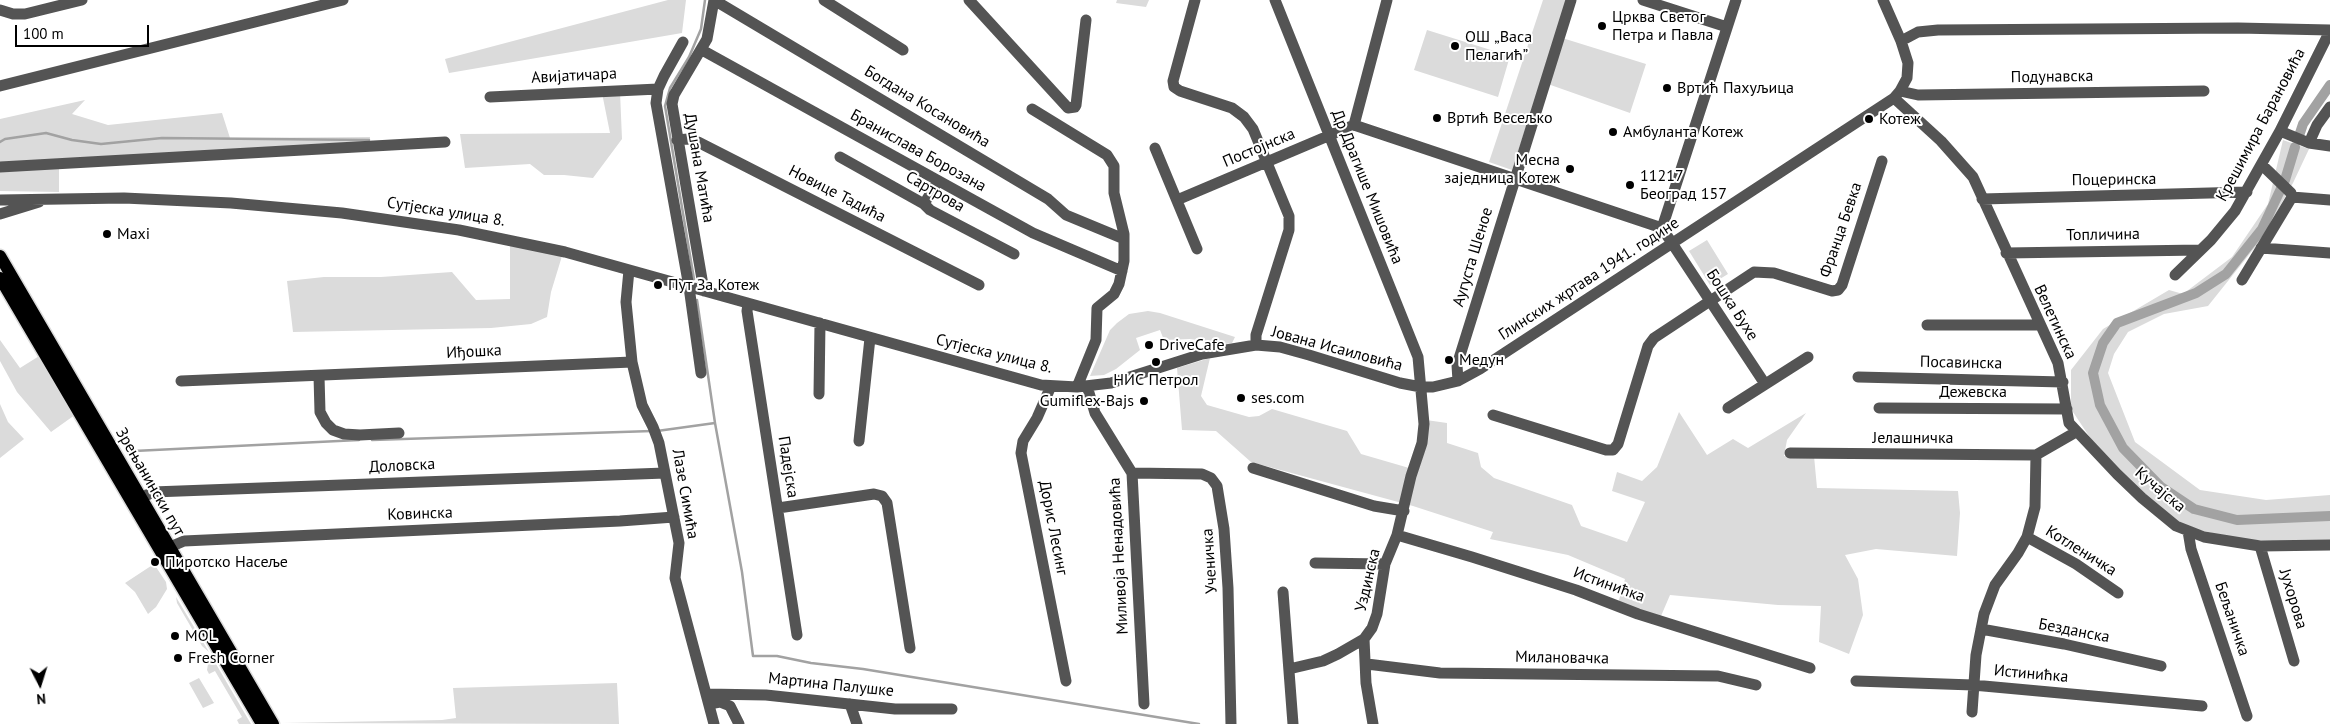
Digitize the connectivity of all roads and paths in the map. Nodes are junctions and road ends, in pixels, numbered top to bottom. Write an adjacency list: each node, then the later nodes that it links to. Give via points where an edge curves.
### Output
1 (82, 0): 13 (street, via 25,14)
2 (343, 0): 22 (street)
3 (714, 0): 20 (street, Душана Матића, via 710,30); 54 (street, Богдана Косановића, via 1048,198 1066,215)
4 (824, 0): 21 (street)
5 (970, 0): 14 (street, via 1068,108 1076,105)
6 (1195, 0): 39 (street, Јована Исаиловића, via 1174,87 1238,112 1252,128)
7 (1275, 0): 31 (street, Др Драгише Мишовића)
8 (1387, 0): 29 (street)
9 (1571, 0): 42 (street, Аугуста Шеное)
10 (1643, 0): 15 (street)
11 (1736, 0): 15 (street)
12 (1883, 0): 17 (street)
13 (0, 10)
14 (1086, 20)
15 (1727, 27): 53 (street)
16 (2330, 30): 17 (street, via 1946,30 1918,32); 19 (street, Крешимира Барановића)
17 (1901, 41): 25 (street, via 1908,70)
18 (683, 42): 23 (street)
19 (2327, 44): 30 (street, Крешимира Барановића)
20 (702, 50): 32 (street, Душана Матића, via 674,95 672,109); 43 (street, Бранислава Борозана)
21 (903, 50)
22 (0, 86)
23 (658, 89): 26 (street, Авијатичара); 69 (street, via 658,115)
24 (2204, 91): 25 (street, Подунавска)
25 (1897, 94): 47 (street, Велетинска, via 1965,165); 55 (street, Глинских жртава 1941. године)
26 (490, 97)
27 (2330, 107): 34 (street)
28 (1032, 109): 54 (street, via 1110,158)
29 (1354, 125): 31 (street, Постојнска); 42 (street)
30 (2280, 131): 34 (street); 40 (street, Крешимира Барановића)
31 (1329, 135): 39 (street, Постојнска); 89 (street, Др Драгише Мишовића, via 1418,357)
32 (677, 140): 68 (street, Новице Тадића, via 698,142); 70 (street, Душана Матића)
33 (445, 142): 41 (street)
34 (2309, 143): 35 (street)
35 (2330, 146)
36 (1155, 148): 49 (street)
37 (840, 157): 51 (street, Сартрова)
38 (1882, 161): 71 (street, Франца Бевка, via 1838,290 1754,272)
39 (1267, 162): 49 (street, Постојнска); 77 (street, Јована Исаиловића, via 1290,223 1256,335)
40 (2262, 165): 44 (street, Крешимира Барановића); 45 (street)
41 (0, 167)
42 (1514, 180): 53 (street); 84 (street, Аугуста Шеное, via 1457,365)
43 (938, 181): 51 (street); 64 (street, Бранислава Борозана, via 1043,238)
44 (2247, 192): 47 (street, Поцеринска); 58 (street, Крешимира Барановића, via 2224,226)
45 (2292, 197): 50 (street); 56 (street)
46 (57, 199): 48 (street, Сутјеска улица 8.); 52 (street, Сутјеска улица 8.); 63 (street, Сутјеска улица 8., via 214,202 342,212 513,240)
47 (1982, 199): 59 (street, Велетинска)
48 (0, 200)
49 (1177, 200): 57 (street)
50 (2330, 200)
51 (924, 204): 61 (street, Сартрова)
52 (0, 214)
53 (1662, 228): 55 (street, Бошка Бухе)
54 (1124, 239): 64 (street)
55 (1673, 243): 71 (street, Бошка Бухе); 84 (street, Глинских жртава 1941. године)
56 (2261, 248): 60 (street); 67 (street)
57 (1197, 249)
58 (2200, 250): 59 (street, Топличина); 65 (street, Крешимира Барановића)
59 (2006, 253): 75 (street, Велетинска)
60 (2330, 253)
61 (1014, 254)
62 (0, 256): 103 (main road, Зрењанински пут)
63 (629, 270): 69 (street, Сутјеска улица 8.); 79 (street, Лазе Симића, via 626,302)
64 (1122, 271): 88 (street, via 1114,294 1097,308 1096,340)
65 (2175, 275)
66 (0, 278): 137 (main road, Зрењанински пут)
67 (2242, 280)
68 (979, 285)
69 (689, 287): 70 (street, Сутјеска улица 8.); 80 (street)
70 (704, 291): 72 (street, Сутјеска улица 8.)
71 (1708, 300): 86 (street, Бошка Бухе); 94 (street, via 1654,338 1648,346 1618,444 1613,450)
72 (748, 304): 73 (street, Сутјеска улица 8.); 104 (street, Падејска, via 746,311)
73 (820, 324): 76 (street, Сутјеска улица 8.); 90 (street)
74 (1927, 325): 75 (street)
75 (2039, 325): 85 (street, Велетинска, via 2058,363)
76 (870, 338): 87 (street, Сутјеска улица 8.); 97 (street)
77 (1256, 345): 88 (street, Сутјеска улица 8., via 1202,354 1138,376); 89 (street, Јована Исаиловића, via 1290,350)
78 (1808, 357): 86 (street)
79 (632, 362): 81 (street, Иђошка); 101 (street, Лазе Симића, via 642,405 656,434)
80 (701, 373)
81 (318, 376): 83 (street, Иђошка); 96 (street, via 320,412 334,430 360,435)
82 (1858, 377): 85 (street, Посавинска)
83 (181, 380)
84 (1458, 381): 89 (street, Глинских жртава 1941. године)
85 (2063, 382): 93 (street, Велетинска)
86 (1765, 384): 91 (street)
87 (1051, 386): 88 (street, Сутјеска улица 8.); 126 (street, Дорис Лесинг, via 1023,441 1021,453)
88 (1082, 387): 102 (street, Миливоја Ненадовића)
89 (1421, 387): 105 (street, Уздинска, via 1424,432)
90 (819, 394)
91 (1728, 408)
92 (1879, 408): 93 (street, Дежевска)
93 (2067, 409): 95 (street, Велетинска, via 2069,423)
94 (1493, 415)
95 (2076, 432): 99 (street); 107 (street, Кучајска, via 2142,498 2176,526)
96 (399, 433)
97 (859, 441)
98 (1790, 453): 99 (street, Јелашничка)
99 (2036, 455): 109 (street, via 2035,507)
100 (1254, 468): 105 (street, via 1374,506)
101 (665, 473): 103 (street, Доловска, via 153,492); 106 (street, Лазе Симића)
102 (1132, 473): 132 (street, Миливоја Ненадовића); 142 (street, Ученичка, via 1202,474 1217,486 1228,588)
103 (141, 498): 112 (main road, Зрењанински пут)
104 (778, 508): 118 (street, Падејска); 120 (street, via 874,494 882,496 887,503)
105 (1404, 511): 108 (street, Уздинска)
106 (674, 517): 112 (street, Ковинска, via 184,541); 130 (street, Лазе Симића, via 679,543 675,578)
107 (2188, 531): 111 (street, Кучајска, via 2221,541); 136 (street, Бељаничка, via 2191,549)
108 (1397, 535): 114 (street, Уздинска); 124 (street, Истинићка, via 1576,590 1646,616)
109 (2027, 537): 116 (street, Котленичка, via 2076,564); 117 (street, via 1995,585)
110 (2330, 545): 111 (street, Кучајска)
111 (2260, 546): 121 (street, Јухорова)
112 (170, 548): 138 (main road, Зрењанински пут)
113 (1315, 563): 114 (street)
114 (1385, 564): 119 (street, Уздинска, via 1375,621)
115 (1283, 592): 125 (street)
116 (2118, 593)
117 (1981, 629): 123 (street, Безданска); 129 (street)
118 (797, 635)
119 (1364, 639): 122 (street); 125 (street, via 1323,661)
120 (910, 648)
121 (2294, 661)
122 (1367, 664): 128 (street, Милановачка, via 1440,673 1718,676); 144 (street, via 1366,683)
123 (2162, 666)
124 (1810, 668)
125 (1289, 670): 143 (street)
126 (1066, 681)
127 (1856, 681): 129 (street, Истинићка)
128 (1756, 685)
129 (1973, 685): 133 (street, Истинићка); 135 (street)
130 (707, 699): 131 (street, Мартина Палушке, via 766,695); 139 (street, Лазе Симића); 140 (street, via 730,706)
131 (850, 704): 134 (street, Мартина Палушке, via 895,709); 141 (street)
132 (1144, 704)
133 (2202, 706)
134 (952, 709)
135 (1972, 712)
136 (2247, 716)
137 (262, 724)
138 (273, 724)
139 (714, 724)
140 (739, 724)
141 (857, 724)
142 (1231, 724)
143 (1293, 724)
144 (1373, 724)

